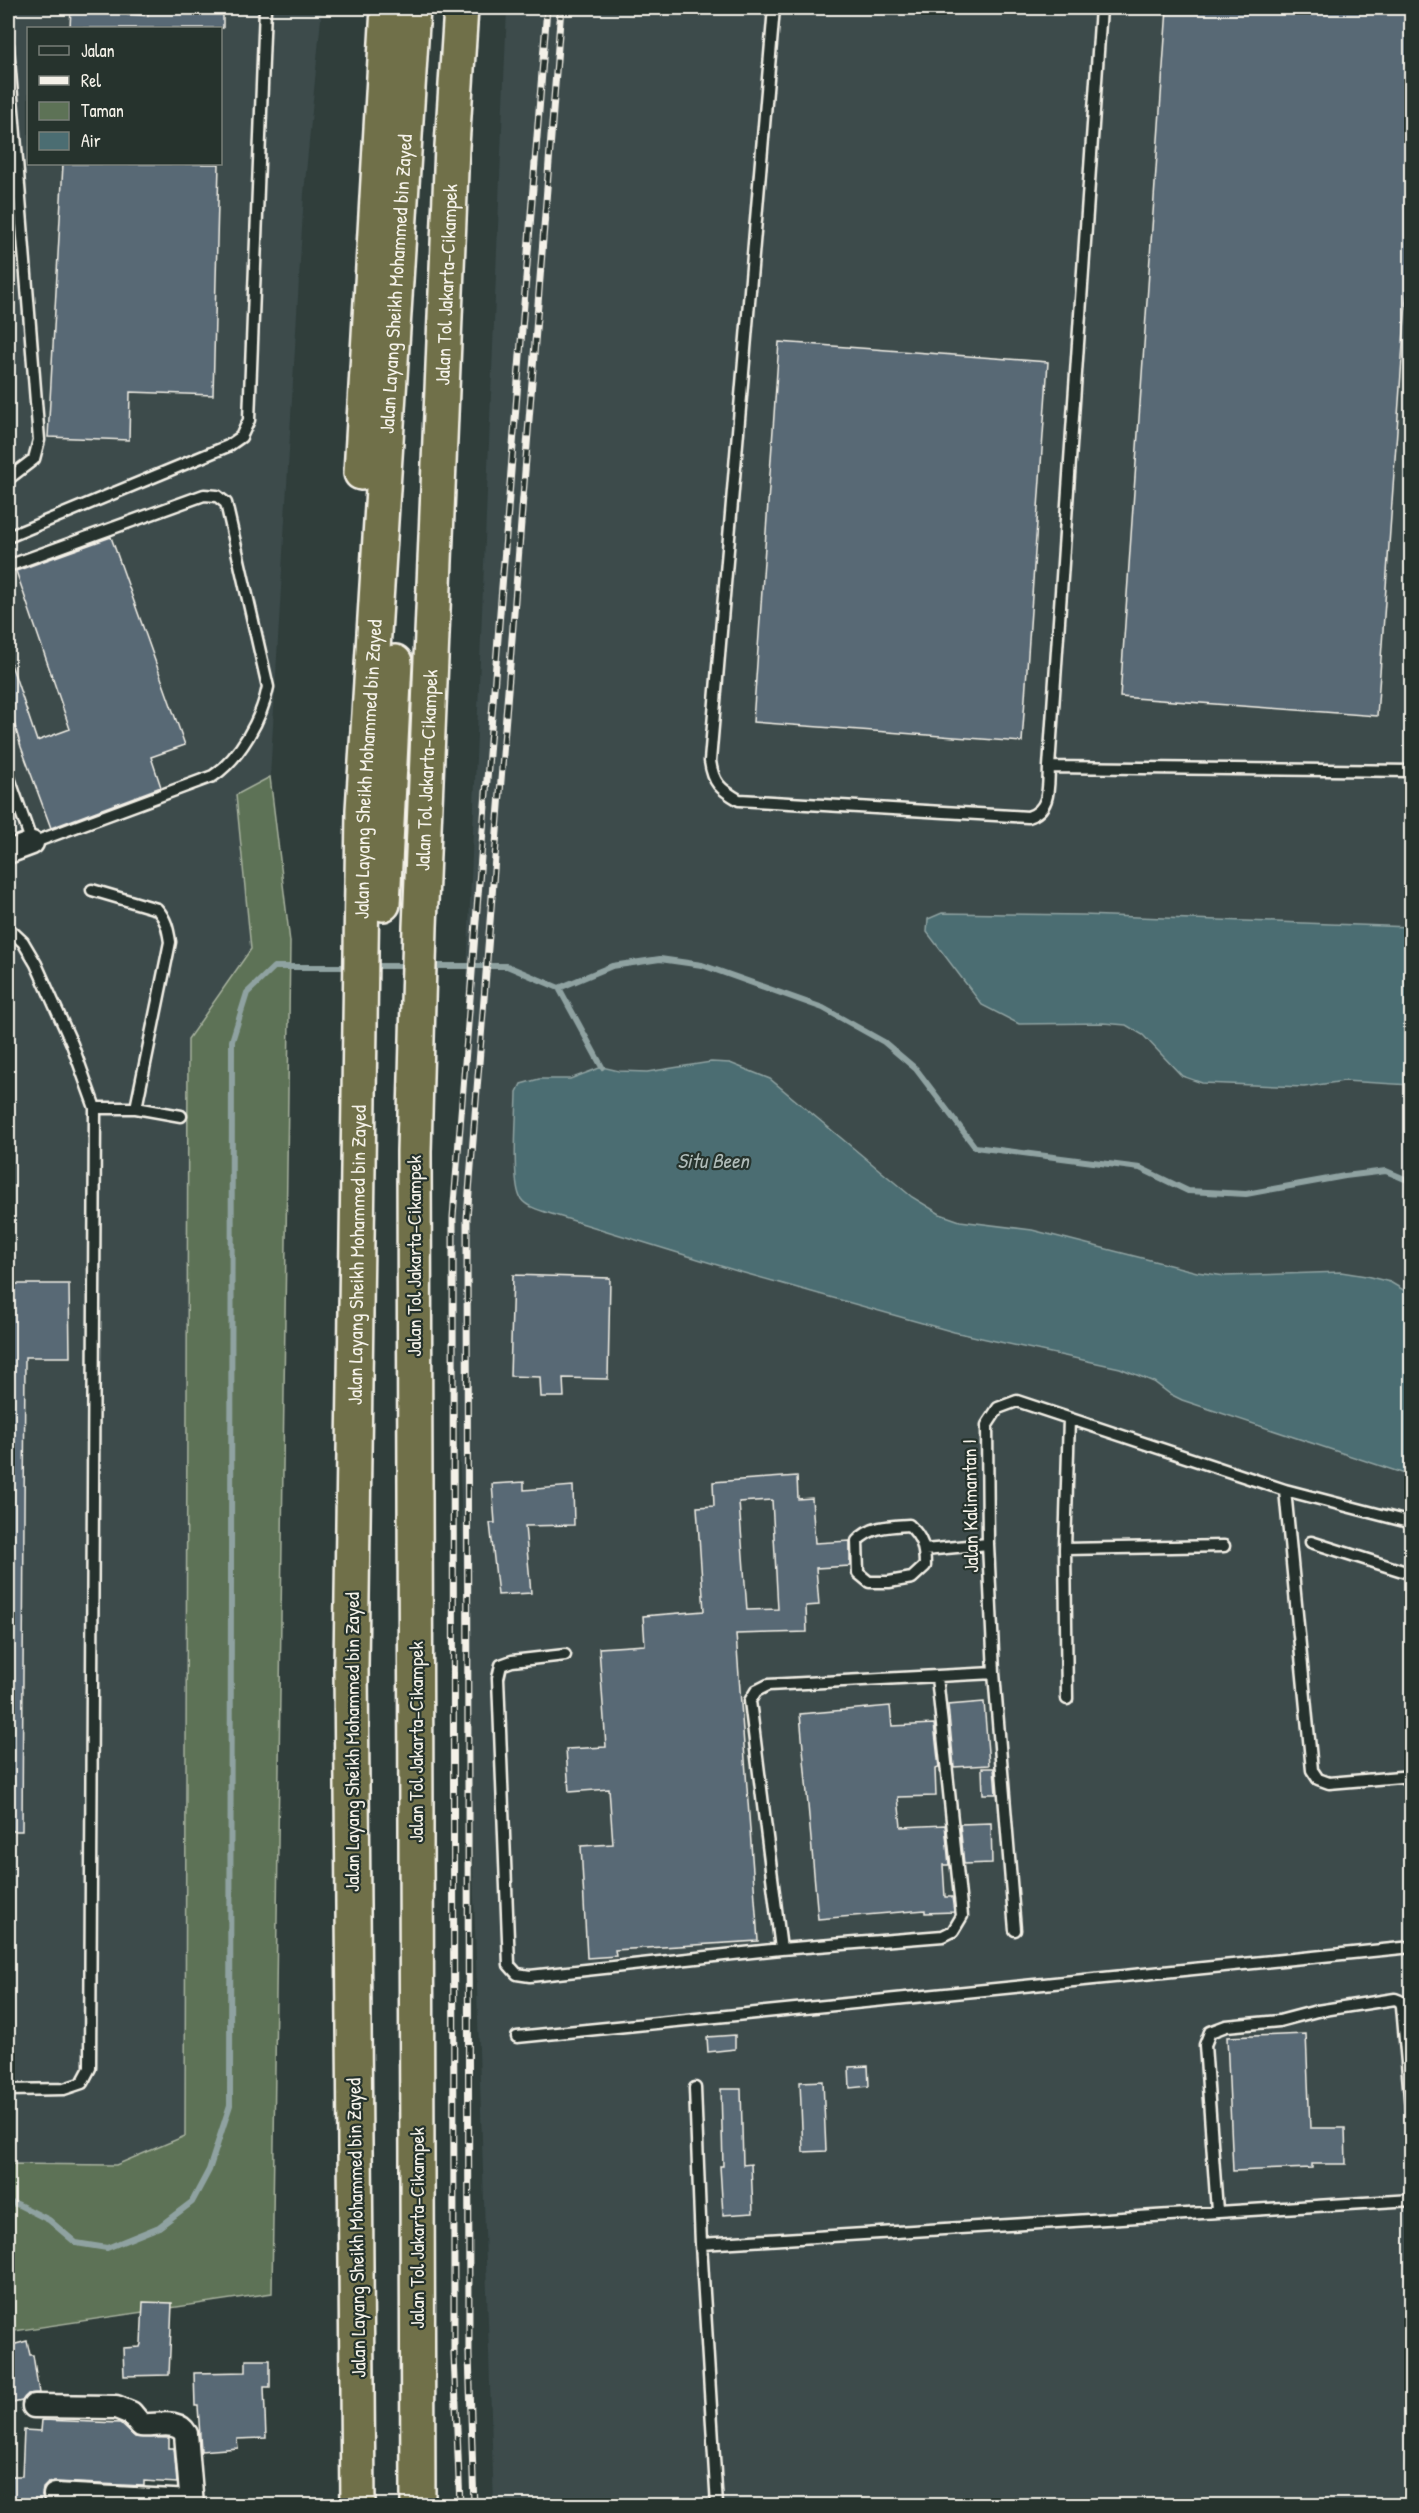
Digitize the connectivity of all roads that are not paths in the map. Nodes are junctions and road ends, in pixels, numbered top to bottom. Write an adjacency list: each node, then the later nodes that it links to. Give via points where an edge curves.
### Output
1 (265, 8): 10 (lane, via 249,420 241,437 228,446)
2 (388, 8): 49 (highway, via 349,697 344,920 335,2274)
3 (413, 8): 50 (highway, Jalan Layang Sheikh Mohammed bin Zayed, via 363,810 351,1667)
4 (430, 8): 51 (highway, Jalan Layang Sheikh Mohammed bin Zayed, via 418,156 375,1087 372,1660)
5 (461, 8): 52 (highway, Jalan Tol Jakarta–Cikampek, via 416,1033)
6 (774, 8): 12 (lane, via 712,733 712,776 723,790 739,800 1028,817 1037,814 1047,800)
7 (1101, 8): 12 (lane)
8 (8, 46): 9 (lane, via 39,440 34,459)
9 (8, 479)
10 (8, 537)
11 (8, 566): 15 (lane, via 204,495 217,496 226,503 267,675 266,699 238,755 225,768 213,776)
12 (1049, 767): 13 (lane)
13 (1412, 771)
14 (8, 775): 15 (lane)
15 (32, 843): 16 (street)
16 (8, 852)
17 (92, 890): 20 (lane, via 157,909 168,928 170,942)
18 (8, 928): 19 (lane, via 23,942 36,964)
19 (95, 1108): 20 (lane); 41 (lane, via 90,2068 82,2082 64,2089)
20 (136, 1108): 21 (lane)
21 (181, 1116)
22 (1069, 1419): 23 (lane, Jalan Kalimantan I); 26 (lane, Jalan Kalimantan I, via 1017,1401 998,1408 987,1425); 29 (lane)
23 (1285, 1490): 24 (lane, Jalan Kalimantan I); 35 (lane, via 1312,1770 1318,1779 1329,1783)
24 (1412, 1523)
25 (1311, 1542): 30 (lane)
26 (988, 1544): 28 (lane); 32 (lane, Jalan Kalimantan I)
27 (1224, 1546): 29 (lane)
28 (925, 1550): 28 (lane, via 925,1566 912,1578 869,1582 858,1573 857,1541 863,1534 887,1526 909,1525 919,1534)
29 (1065, 1550): 34 (lane)
30 (1412, 1574)
31 (565, 1656): 38 (lane, via 512,1661 501,1665 498,1678 509,1965 517,1974 530,1976)
32 (994, 1673): 33 (lane); 36 (lane, Jalan Kalimantan I)
33 (936, 1677): 38 (lane, via 962,1916 953,1930 943,1936); 38 (lane, via 768,1685 756,1691 750,1701)
34 (1067, 1698)
35 (1412, 1776)
36 (1015, 1930)
37 (1412, 1947): 39 (lane)
38 (781, 1949)
39 (517, 2037)
40 (695, 2088): 45 (lane)
41 (8, 2090)
42 (1412, 2120): 44 (lane, via 1400,2001 1317,2011 1210,2032 1205,2045)
43 (1412, 2200): 44 (lane)
44 (1217, 2211): 45 (lane)
45 (701, 2244): 53 (lane)
46 (34, 2406): 48 (street, via 116,2407 131,2413 141,2425 183,2428)
47 (55, 2494): 48 (street)
48 (192, 2504)
49 (337, 2505)
50 (358, 2505)
51 (378, 2505)
52 (418, 2505)
53 (717, 2505)

